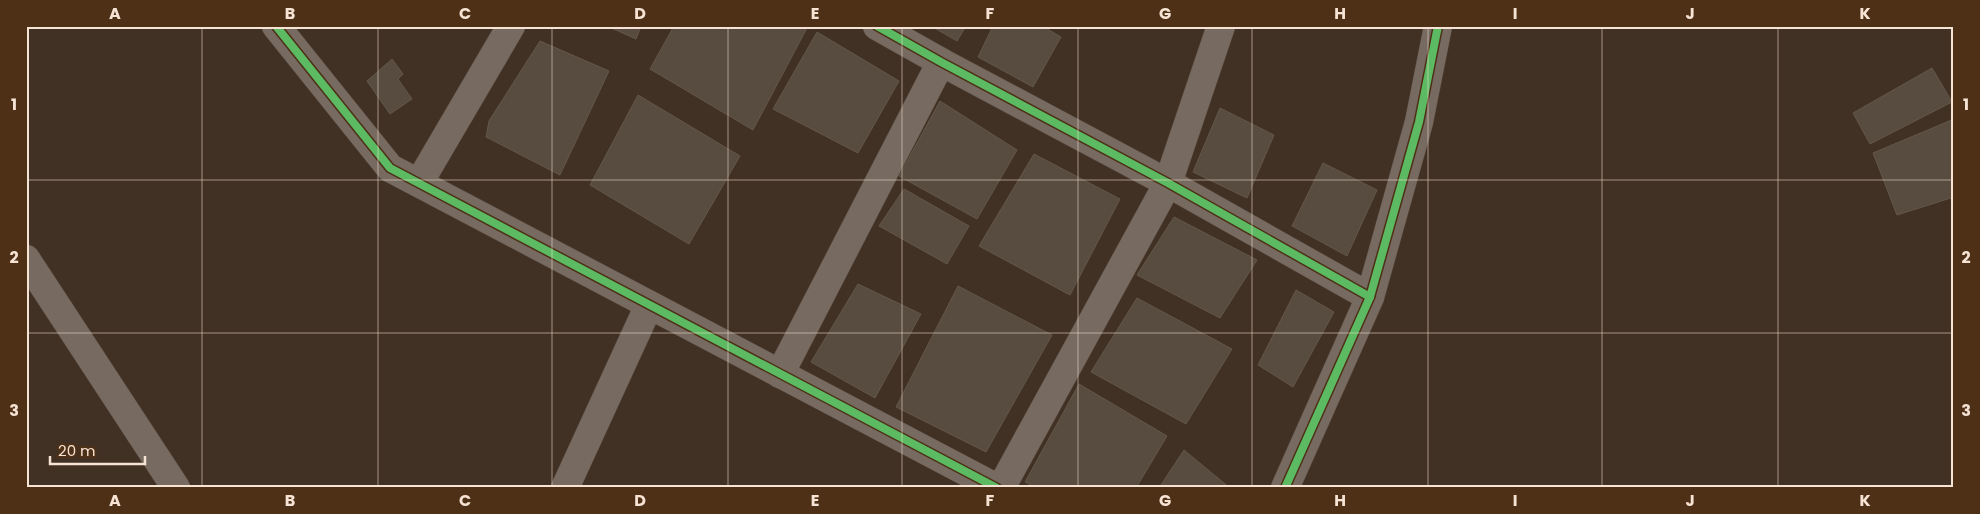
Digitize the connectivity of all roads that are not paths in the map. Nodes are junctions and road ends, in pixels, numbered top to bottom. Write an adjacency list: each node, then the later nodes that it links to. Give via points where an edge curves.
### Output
1 (276, 26): 8 (street, via 390,168)
2 (511, 26): 8 (street)
3 (878, 26): 6 (street)
4 (1221, 26): 7 (street)
5 (1438, 26): 10 (street, via 1418,122)
6 (941, 62): 7 (street); 12 (street)
7 (1168, 182): 10 (street); 16 (street)
8 (419, 183): 11 (street)
9 (26, 259): 13 (street)
10 (1370, 297): 17 (street)
11 (649, 305): 12 (street); 14 (street)
12 (780, 374): 15 (street)
13 (176, 488)
14 (565, 488)
15 (997, 488)
16 (1000, 488)
17 (1285, 488)

